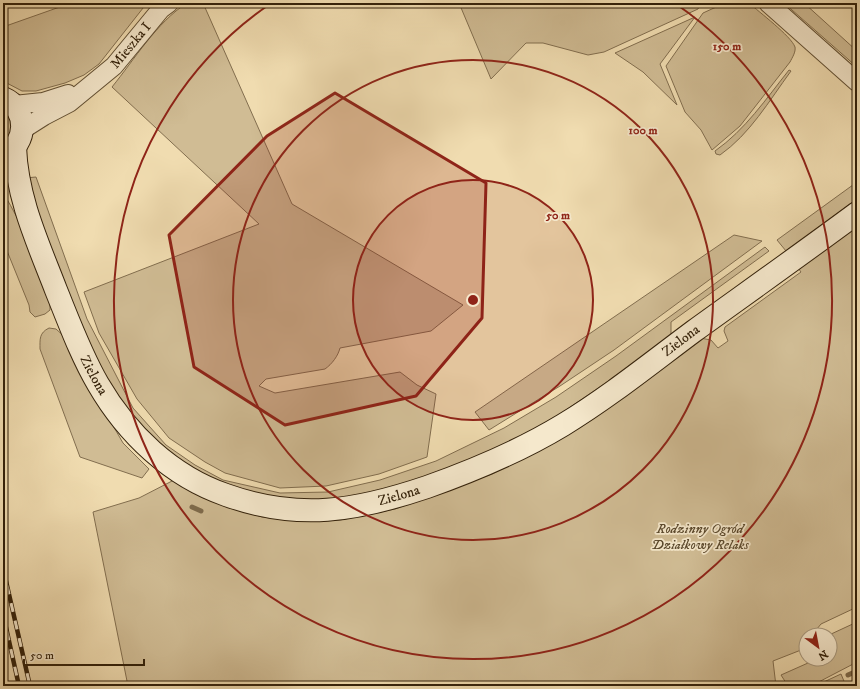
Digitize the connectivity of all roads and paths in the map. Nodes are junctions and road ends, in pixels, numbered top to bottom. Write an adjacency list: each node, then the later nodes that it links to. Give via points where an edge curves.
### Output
1 (168, 3): 4 (street, Mieszka I, via 114,66)
2 (768, 3): 3 (street)
3 (857, 82)
4 (89, 85): 5 (street, Mieszka I, via 43,102); 6 (street, Mieszka I, via 68,103 38,119)
5 (8, 101): 6 (main road, Zielona, via 21,116)
6 (14, 145): 8 (main road, Zielona)
7 (3, 177): 8 (main road, Zielona)
8 (24, 208): 9 (main road, Zielona, via 89,368 128,427 161,458 201,485 251,503 276,509 303,511 348,508 392,498 474,470 532,442 589,408)
9 (857, 213)

